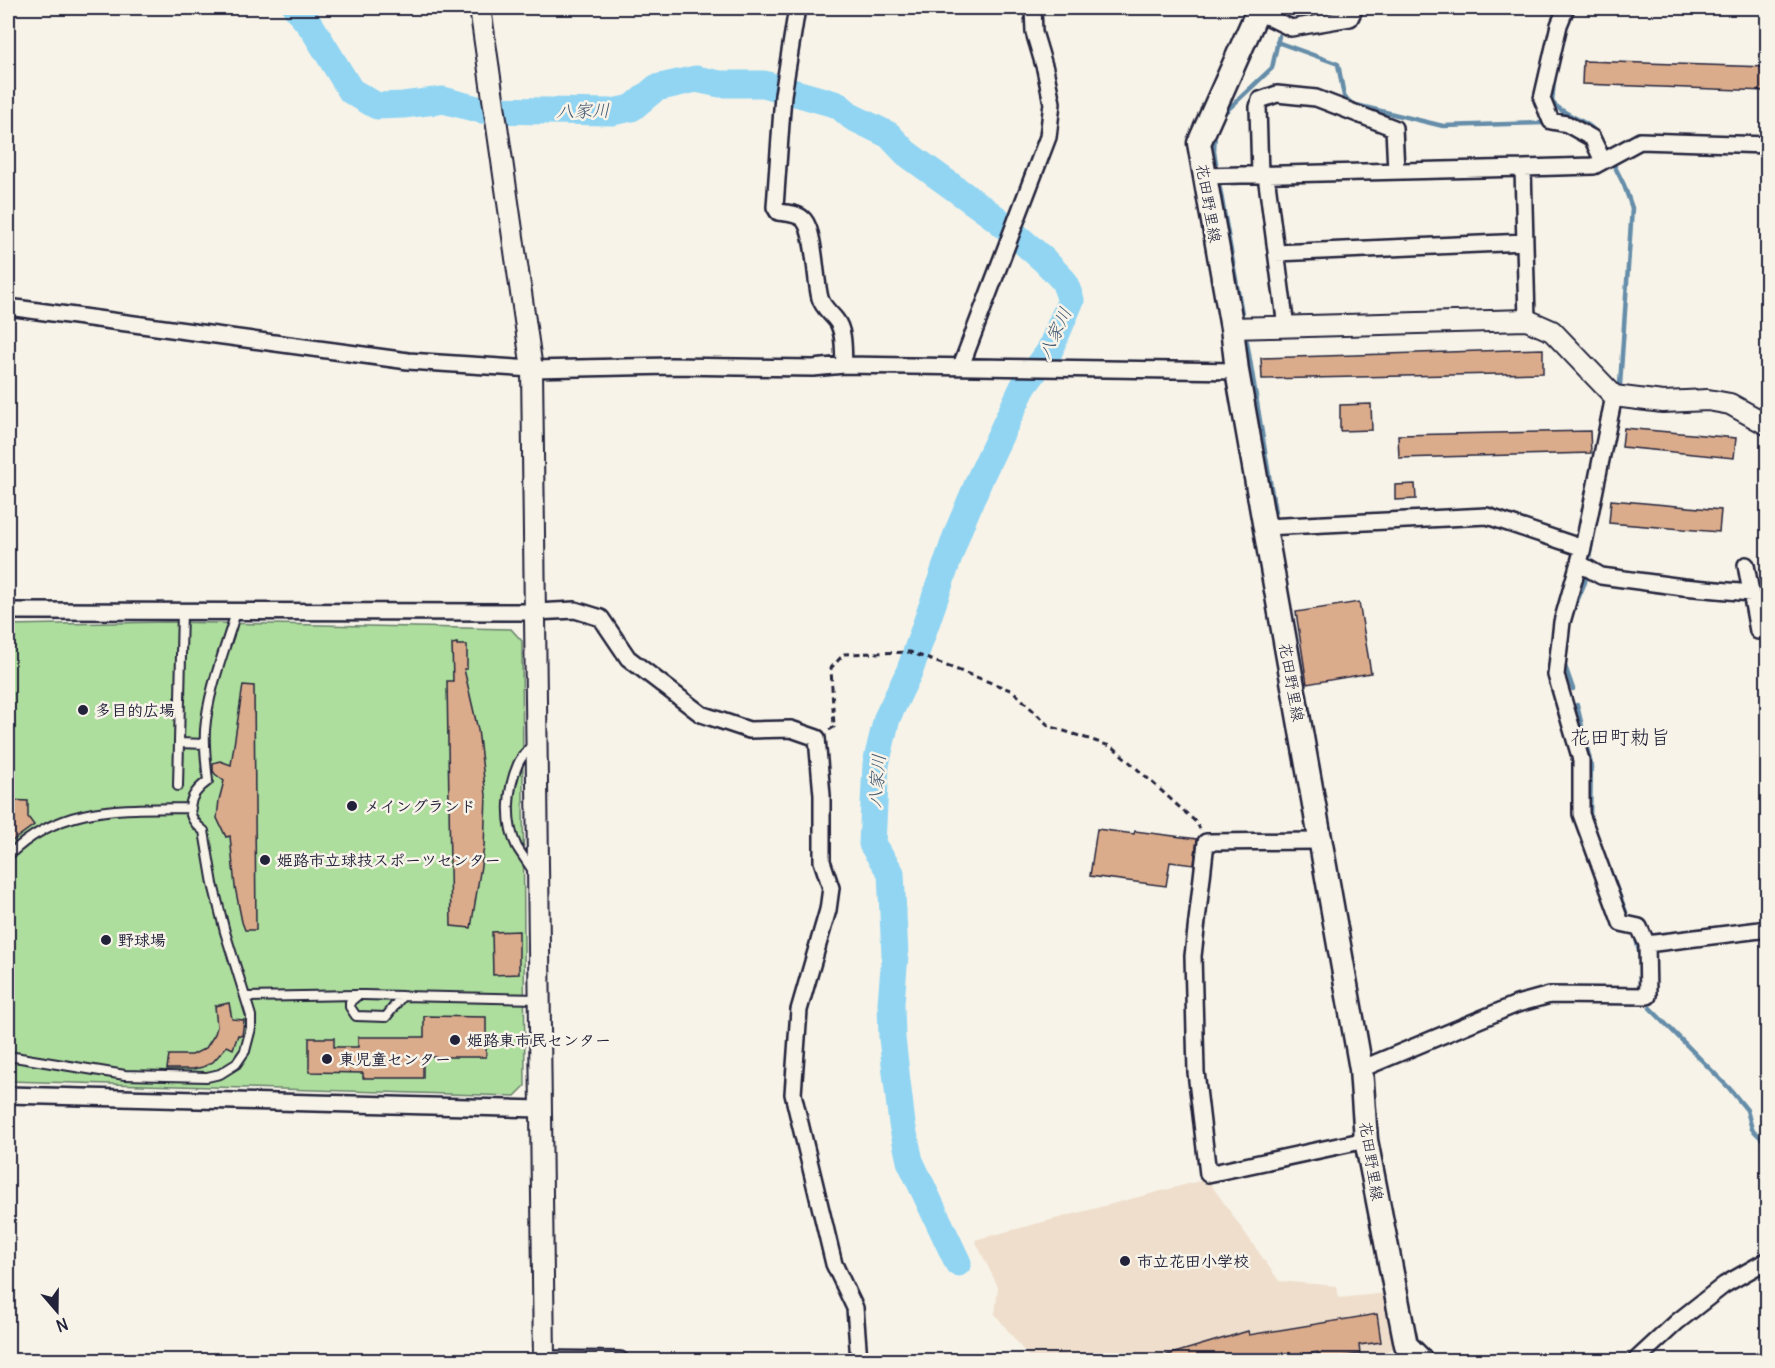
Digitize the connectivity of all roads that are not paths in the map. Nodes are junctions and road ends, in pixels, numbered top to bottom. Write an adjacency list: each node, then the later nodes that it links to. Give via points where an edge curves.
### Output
1 (480, 8): 21 (street)
2 (797, 8): 19 (street, via 783,95 775,207 778,212 804,219 820,299 842,330)
3 (1033, 8): 20 (street, via 1034,32 1052,103 1048,137)
4 (1355, 8): 6 (street, via 1350,18 1291,28)
5 (1566, 8): 8 (street, via 1542,99 1551,121 1567,124 1592,138)
6 (1258, 10): 12 (main road, 花田野里線, via 1198,142)
7 (1767, 145): 8 (street, via 1640,141)
8 (1610, 158): 9 (street, via 1594,166)
9 (1523, 168): 10 (street); 13 (street)
10 (1395, 171): 11 (street); 11 (street, via 1394,129 1316,98 1277,94 1260,100 1258,107)
11 (1263, 175): 12 (street); 14 (street)
12 (1204, 176): 18 (main road, 花田野里線)
13 (1525, 242): 14 (street); 16 (street)
14 (1276, 253): 17 (street)
15 (8, 307): 21 (street, via 408,361)
16 (1527, 320): 17 (street); 23 (street, via 1552,331)
17 (1286, 327): 18 (street)
18 (1232, 328): 22 (main road, 花田野里線)
19 (844, 365): 20 (street); 21 (street)
20 (961, 366): 22 (street)
21 (532, 369): 32 (street)
22 (1237, 370): 25 (main road, 花田野里線)
23 (1614, 396): 24 (street, via 1730,404); 26 (street)
24 (1767, 425)
25 (1265, 527): 26 (street, via 1487,516); 39 (main road, 花田野里線)
26 (1584, 562): 28 (street, via 1602,576); 43 (street, via 1562,622 1557,675 1581,760 1581,814 1621,922 1639,927)
27 (1746, 565): 28 (street)
28 (1751, 593): 33 (street)
29 (8, 611): 30 (street)
30 (182, 611): 31 (street); 35 (lane)
31 (236, 612): 32 (street); 36 (lane, via 212,690)
32 (535, 612): 34 (street); 56 (street, via 575,610 601,618 628,658 700,714 749,730 791,729 817,738 822,861 831,888 799,1010 793,1094 834,1264 855,1308)
33 (1758, 631)
34 (537, 738): 41 (street); 41 (lane, via 514,773 509,812 517,846)
35 (179, 743): 36 (lane); 37 (lane)
36 (205, 744): 38 (lane, via 208,781 197,789)
37 (178, 786)
38 (191, 808): 40 (lane, via 83,813 40,830); 46 (lane, via 197,826 204,831 225,932)
39 (1319, 841): 49 (main road, 花田野里線); 52 (street, via 1206,842 1193,956 1196,1072 1208,1174)
40 (8, 856)
41 (538, 880): 47 (street)
42 (1767, 929): 43 (street)
43 (1647, 944): 49 (street, via 1648,996 1550,995 1517,1004)
44 (358, 995): 45 (lane); 45 (lane, via 350,1007 361,1017 386,1017); 46 (lane)
45 (402, 996): 47 (lane)
46 (246, 997): 48 (lane, via 251,1028 246,1052 220,1074 125,1075)
47 (540, 999): 51 (street)
48 (8, 1056)
49 (1361, 1069): 52 (main road, 花田野里線)
50 (8, 1095): 51 (street)
51 (541, 1109): 54 (street)
52 (1366, 1140): 57 (main road, 花田野里線, via 1406,1345)
53 (1767, 1260): 58 (street, via 1724,1285)
54 (543, 1360): 55 (street)
55 (620, 1360)
56 (860, 1360)
57 (1421, 1360)
58 (1636, 1360)

